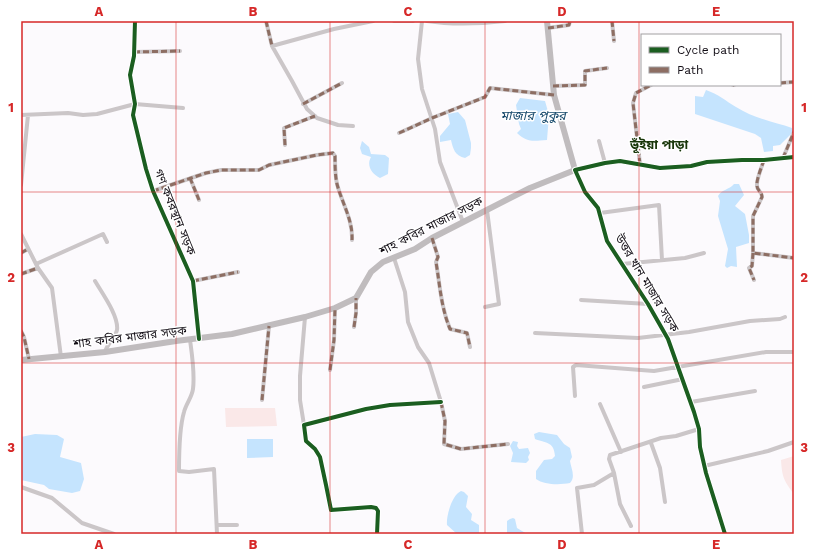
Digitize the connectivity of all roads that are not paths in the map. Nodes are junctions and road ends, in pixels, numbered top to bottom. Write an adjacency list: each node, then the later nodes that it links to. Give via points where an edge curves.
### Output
1 (134, 21): 16 (street, গণ কবরস্থান সড়ক)
2 (266, 21): 14 (street)
3 (373, 21): 14 (street)
4 (394, 21): 5 (street)
5 (413, 21)
6 (422, 21): 30 (street, via 419,73)
7 (427, 21): 8 (street, via 447,24)
8 (505, 21)
9 (547, 21): 12 (main road, উত্তর খান মাজার সড়ক)
10 (570, 21): 12 (street, via 570,26)
11 (612, 21): 13 (street)
12 (548, 28): 21 (main road, উত্তর খান মাজার সড়ক)
13 (614, 41)
14 (272, 46): 25 (street)
15 (180, 51): 16 (street)
16 (134, 52): 24 (street, গণ কবরস্থান সড়ক, via 130,76)
17 (607, 68): 21 (street, via 585,71 585,85)
18 (781, 82): 19 (street)
19 (794, 82)
20 (342, 84): 25 (street)
21 (553, 86): 23 (main road, উত্তর খান মাজার সড়ক)
22 (649, 86): 40 (street, via 636,93 634,103)
23 (554, 95): 30 (street, via 490,88 485,97); 41 (main road, উত্তর খান মাজার সড়ক)
24 (135, 104): 26 (street); 28 (street, via 97,114 68,112); 44 (street, গণ কবরস্থান সড়ক, via 132,115)
25 (303, 104): 29 (street)
26 (183, 108)
27 (21, 115): 28 (street)
28 (28, 115): 43 (street)
29 (315, 116): 31 (street, via 338,125); 35 (street, via 284,128)
30 (432, 118): 33 (street); 48 (street, via 440,162)
31 (353, 126)
32 (794, 132): 37 (street)
33 (400, 133)
34 (599, 141): 39 (street)
35 (285, 145)
36 (794, 157): 37 (street, শাহ কবির মাজার সড়ক)
37 (784, 158): 38 (street, শাহ কবির মাজার সড়ক)
38 (764, 160): 40 (street, শাহ কবির মাজার সড়ক, via 707,162 660,168); 56 (street, via 756,185 762,197 753,216)
39 (605, 163): 40 (street, শাহ কবির মাজার সড়ক, via 620,161); 41 (street, শাহ কবির মাজার সড়ক)
40 (640, 164)
41 (575, 170): 46 (main road, শাহ কবির মাজার সড়ক, via 530,188); 47 (street, উত্তর খান মাজার সড়ক, via 585,192)
42 (190, 178): 44 (street); 45 (street); 51 (street, via 221,170 259,170 269,165 333,153 336,182 351,221)
43 (21, 185)
44 (153, 191): 66 (street, গণ কবরস্থান সড়ক)
45 (199, 200)
46 (487, 210): 48 (main road, শাহ কবির মাজার সড়ক); 70 (street, via 499,304)
47 (600, 213): 59 (street, via 659,205); 60 (street, উত্তর খান মাজার সড়ক, via 607,241)
48 (463, 222): 50 (main road, শাহ কবির মাজার সড়ক)
49 (21, 234): 53 (street)
50 (432, 238): 57 (main road, শাহ কবির মাজার সড়ক); 81 (street, via 438,257 436,262 445,316 450,329 467,333)
51 (352, 240)
52 (107, 242): 61 (street, via 103,234)
53 (28, 249): 54 (street); 61 (street)
54 (21, 253)
55 (704, 253): 59 (street)
56 (753, 254): 58 (street); 64 (street, via 752,266 749,268)
57 (394, 258): 67 (main road, শাহ কবির মাজার সড়ক, via 383,262 371,272); 94 (street, via 405,292 408,322 418,347 429,363)
58 (794, 258)
59 (662, 260): 60 (street)
60 (622, 264): 69 (street, উত্তর খান মাজার সড়ক)
61 (37, 266): 63 (street); 84 (street, via 52,288)
62 (238, 272): 66 (street)
63 (21, 274)
64 (754, 280)
65 (95, 281): 82 (street, via 115,315 117,330)
66 (193, 281): 79 (street, গণ কবরস্থান সড়ক)
67 (356, 298): 71 (main road, শাহ কবির মাজার সড়ক); 75 (street)
68 (581, 300): 69 (street)
69 (648, 304): 78 (street, উত্তর খান মাজার সড়ক)
70 (485, 307)
71 (335, 308): 72 (main road, শাহ কবির মাজার সড়ক); 88 (street)
72 (305, 317): 74 (main road, শাহ কবির মাজার সড়ক); 97 (street, via 300,376)
73 (785, 317): 78 (street)
74 (269, 326): 79 (main road, শাহ কবির মাজার সড়ক); 93 (street)
75 (354, 328)
76 (21, 330): 86 (street)
77 (535, 333): 78 (street, via 631,338)
78 (666, 335): 87 (street, উত্তর খান মাজার সড়ক)
79 (199, 339): 80 (main road, শাহ কবির মাজার সড়ক)
80 (190, 340): 82 (main road, শাহ কবির মাজার সড়ক); 107 (street, via 193,390 184,411 179,471 214,469)
81 (470, 347)
82 (105, 352): 84 (main road, শাহ কবির মাজার সড়ক)
83 (794, 352): 87 (street, via 766,352)
84 (61, 357): 86 (main road, শাহ কবির মাজার সড়ক)
85 (21, 360): 86 (main road, শাহ কবির মাজার সড়ক)
86 (29, 360)
87 (678, 367): 89 (street, উত্তর খান মাজার সড়ক); 92 (street, via 643,371 576,365 573,367)
88 (330, 370)
89 (683, 379): 90 (street); 95 (street, উত্তর খান মাজার সড়ক)
90 (644, 387)
91 (755, 391): 95 (street)
92 (575, 396)
93 (262, 400)
94 (442, 402): 97 (street, via 366,409); 101 (street, via 444,444 461,449)
95 (691, 402): 98 (street, উত্তর খান মাজার সড়ক)
96 (600, 404): 102 (street)
97 (304, 425): 112 (street, via 306,441 320,457 331,510 376,508)
98 (699, 429): 99 (street); 103 (street, উত্তর খান মাজার সড়ক)
99 (651, 442): 102 (street); 106 (street, via 660,468)
100 (794, 442): 103 (street)
101 (508, 444)
102 (621, 452): 104 (street, via 609,457)
103 (704, 466): 114 (street, উত্তর খান মাজার সড়ক)
104 (614, 473): 109 (street, via 620,504); 113 (street, via 594,485 578,488)
105 (21, 487): 110 (street, via 52,498 82,523)
106 (665, 502)
107 (217, 525): 108 (street); 111 (street)
108 (236, 525)
109 (631, 526)
110 (114, 534)
111 (217, 534)
112 (377, 534)
113 (582, 534)
114 (725, 534)

